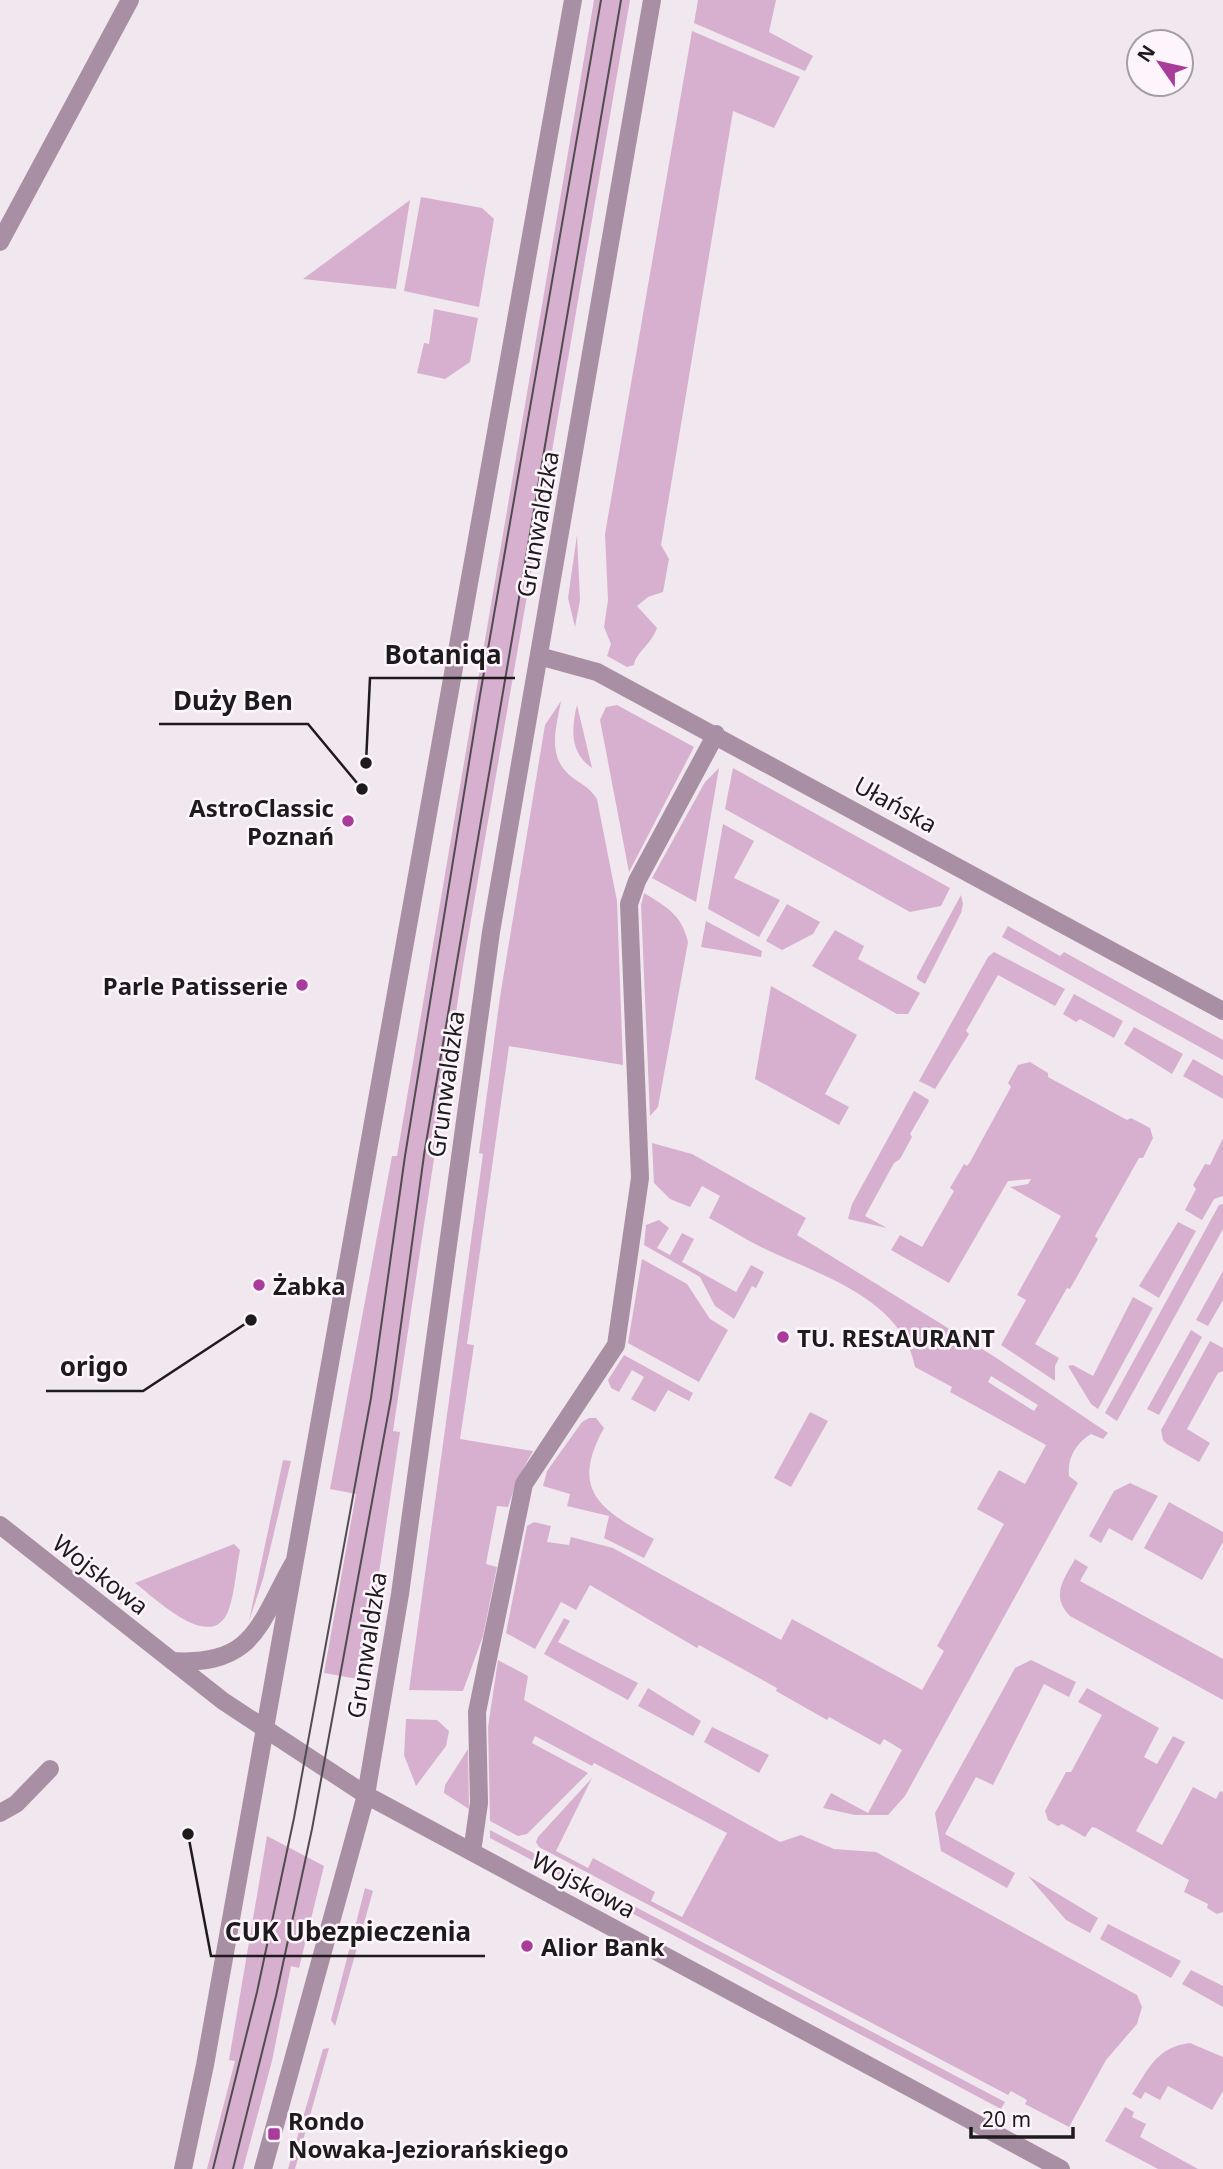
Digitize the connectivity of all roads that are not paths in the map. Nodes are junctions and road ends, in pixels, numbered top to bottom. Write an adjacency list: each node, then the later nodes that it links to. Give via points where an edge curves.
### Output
1 (130, 0): 4 (street)
2 (573, 0): 9 (street)
3 (652, 0): 5 (street, Grunwaldzka)
4 (0, 243)
5 (539, 656): 6 (street, Ułańska, via 597,672); 13 (street, Grunwaldzka, via 486,964 417,1475)
6 (716, 734): 7 (street, Ułańska); 15 (street, via 629,904 640,1178 616,1345 524,1485 477,1712 480,1802)
7 (1223, 1011)
8 (0, 1525): 10 (street, Wojskowa)
9 (295, 1560): 10 (street, via 249,1643 228,1656 200,1663); 11 (street)
10 (172, 1661): 11 (street, Wojskowa)
11 (265, 1728): 13 (street, Wojskowa); 16 (street)
12 (50, 1769): 14 (street, via 16,1804)
13 (366, 1796): 15 (street, Wojskowa); 17 (street, Grunwaldzka)
14 (0, 1813)
15 (472, 1852): 18 (street, Wojskowa)
16 (183, 2169)
17 (263, 2169)
18 (1061, 2169)

